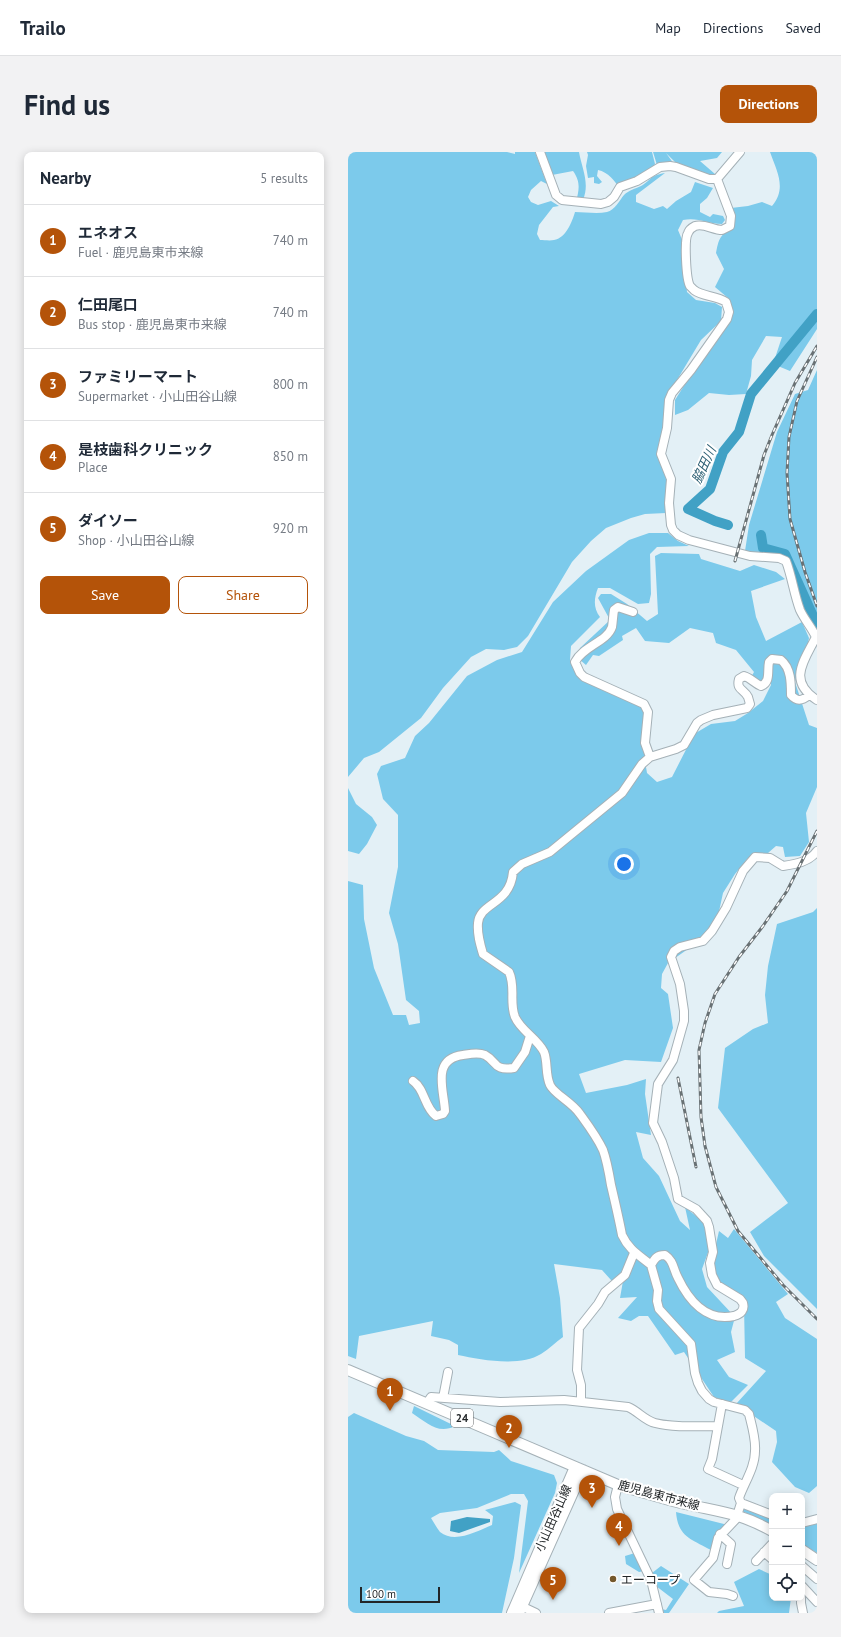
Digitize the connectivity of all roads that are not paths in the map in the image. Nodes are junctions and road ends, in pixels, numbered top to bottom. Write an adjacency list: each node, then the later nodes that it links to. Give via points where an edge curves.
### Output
1 (540, 152): 3 (street, via 556,195 562,200 593,204 608,202 620,187 637,181 660,167 676,166 709,179)
2 (740, 152): 3 (street)
3 (717, 179): 5 (street, via 731,216 730,226 722,230 700,225 688,233 688,280 690,286 700,294 721,298 726,302 729,312 669,400 662,454 671,479 670,516 673,530 689,540 750,556 779,558 786,561 799,606 816,637 800,667 801,684)
4 (633, 612): 7 (street, via 616,608 608,633 581,652 575,662 584,678 644,704 648,712 645,739)
5 (809, 695): 6 (street); 7 (street, via 801,700 793,698 786,664 781,660 772,659 769,662 765,684 761,686 744,676 739,679 738,686 748,697 750,704 747,708 701,720 684,745)
6 (817, 700)
7 (650, 757): 9 (street, via 642,764 622,793 550,852 522,864 513,872 512,881 504,895 480,915 478,935 483,954 509,972 513,987 515,1018)
8 (817, 851): 12 (street, via 808,860 783,866 770,858 755,857 743,871 712,931 703,941 680,947 671,957 680,984 684,1021 673,1060 658,1084 653,1124 664,1147 678,1199 701,1213 709,1227 713,1252 710,1263 712,1275 717,1285 740,1299 743,1310 740,1315 732,1316 706,1314 681,1284 669,1258 659,1255)
9 (530, 1036): 10 (street, via 525,1052 514,1068 500,1068 480,1053 448,1059 441,1077 445,1111 443,1114 436,1116 428,1108); 11 (street, via 544,1053 550,1086 575,1106 598,1140 608,1168 622,1236)
10 (413, 1080)
11 (634, 1253): 12 (street); 16 (street, via 625,1275 605,1292 579,1328 577,1370 581,1385)
12 (651, 1265): 18 (street, via 658,1290 659,1309 691,1344 695,1373 702,1391 709,1399)
13 (348, 1370): 17 (main road, 鹿児島東市来線 / 24)
14 (448, 1372): 15 (street)
15 (443, 1398): 16 (street, via 500,1402); 17 (street, via 431,1397)
16 (581, 1401): 19 (street, via 628,1407 655,1423)
17 (427, 1404): 20 (main road, 鹿児島東市来線 / 24)
18 (722, 1404): 19 (street); 22 (street, via 746,1410 749,1414 756,1450)
19 (718, 1426): 22 (street, via 708,1469)
20 (579, 1468): 21 (main road, 鹿児島東市来線 / 24); 44 (main road, 小山田谷山線)
21 (618, 1485): 24 (main road, 鹿児島東市来線 / 24, via 667,1499); 43 (street, via 615,1497 617,1509 651,1580)
22 (743, 1485): 23 (street, via 739,1498)
23 (742, 1503): 24 (street); 25 (street)
24 (737, 1514): 28 (main road, 鹿児島東市来線 / 24); 29 (street, via 736,1519)
25 (769, 1514)
26 (817, 1519): 27 (street)
27 (805, 1522)
28 (769, 1529)
29 (720, 1534): 36 (street, via 731,1544); 40 (street, via 713,1558 694,1580 709,1592)
30 (769, 1547): 31 (street)
31 (764, 1552): 33 (street); 35 (street)
32 (805, 1552): 34 (main road)
33 (769, 1557)
34 (817, 1560)
35 (756, 1561)
36 (727, 1564)
37 (805, 1569): 38 (street)
38 (817, 1579)
39 (805, 1594): 42 (street)
40 (733, 1596)
41 (802, 1601): 49 (street)
42 (817, 1602)
43 (657, 1604): 47 (street); 48 (street)
44 (519, 1608): 45 (main road, 小山田谷山線); 46 (street)
45 (512, 1613)
46 (536, 1613)
47 (609, 1613)
48 (659, 1613)
49 (803, 1613)

